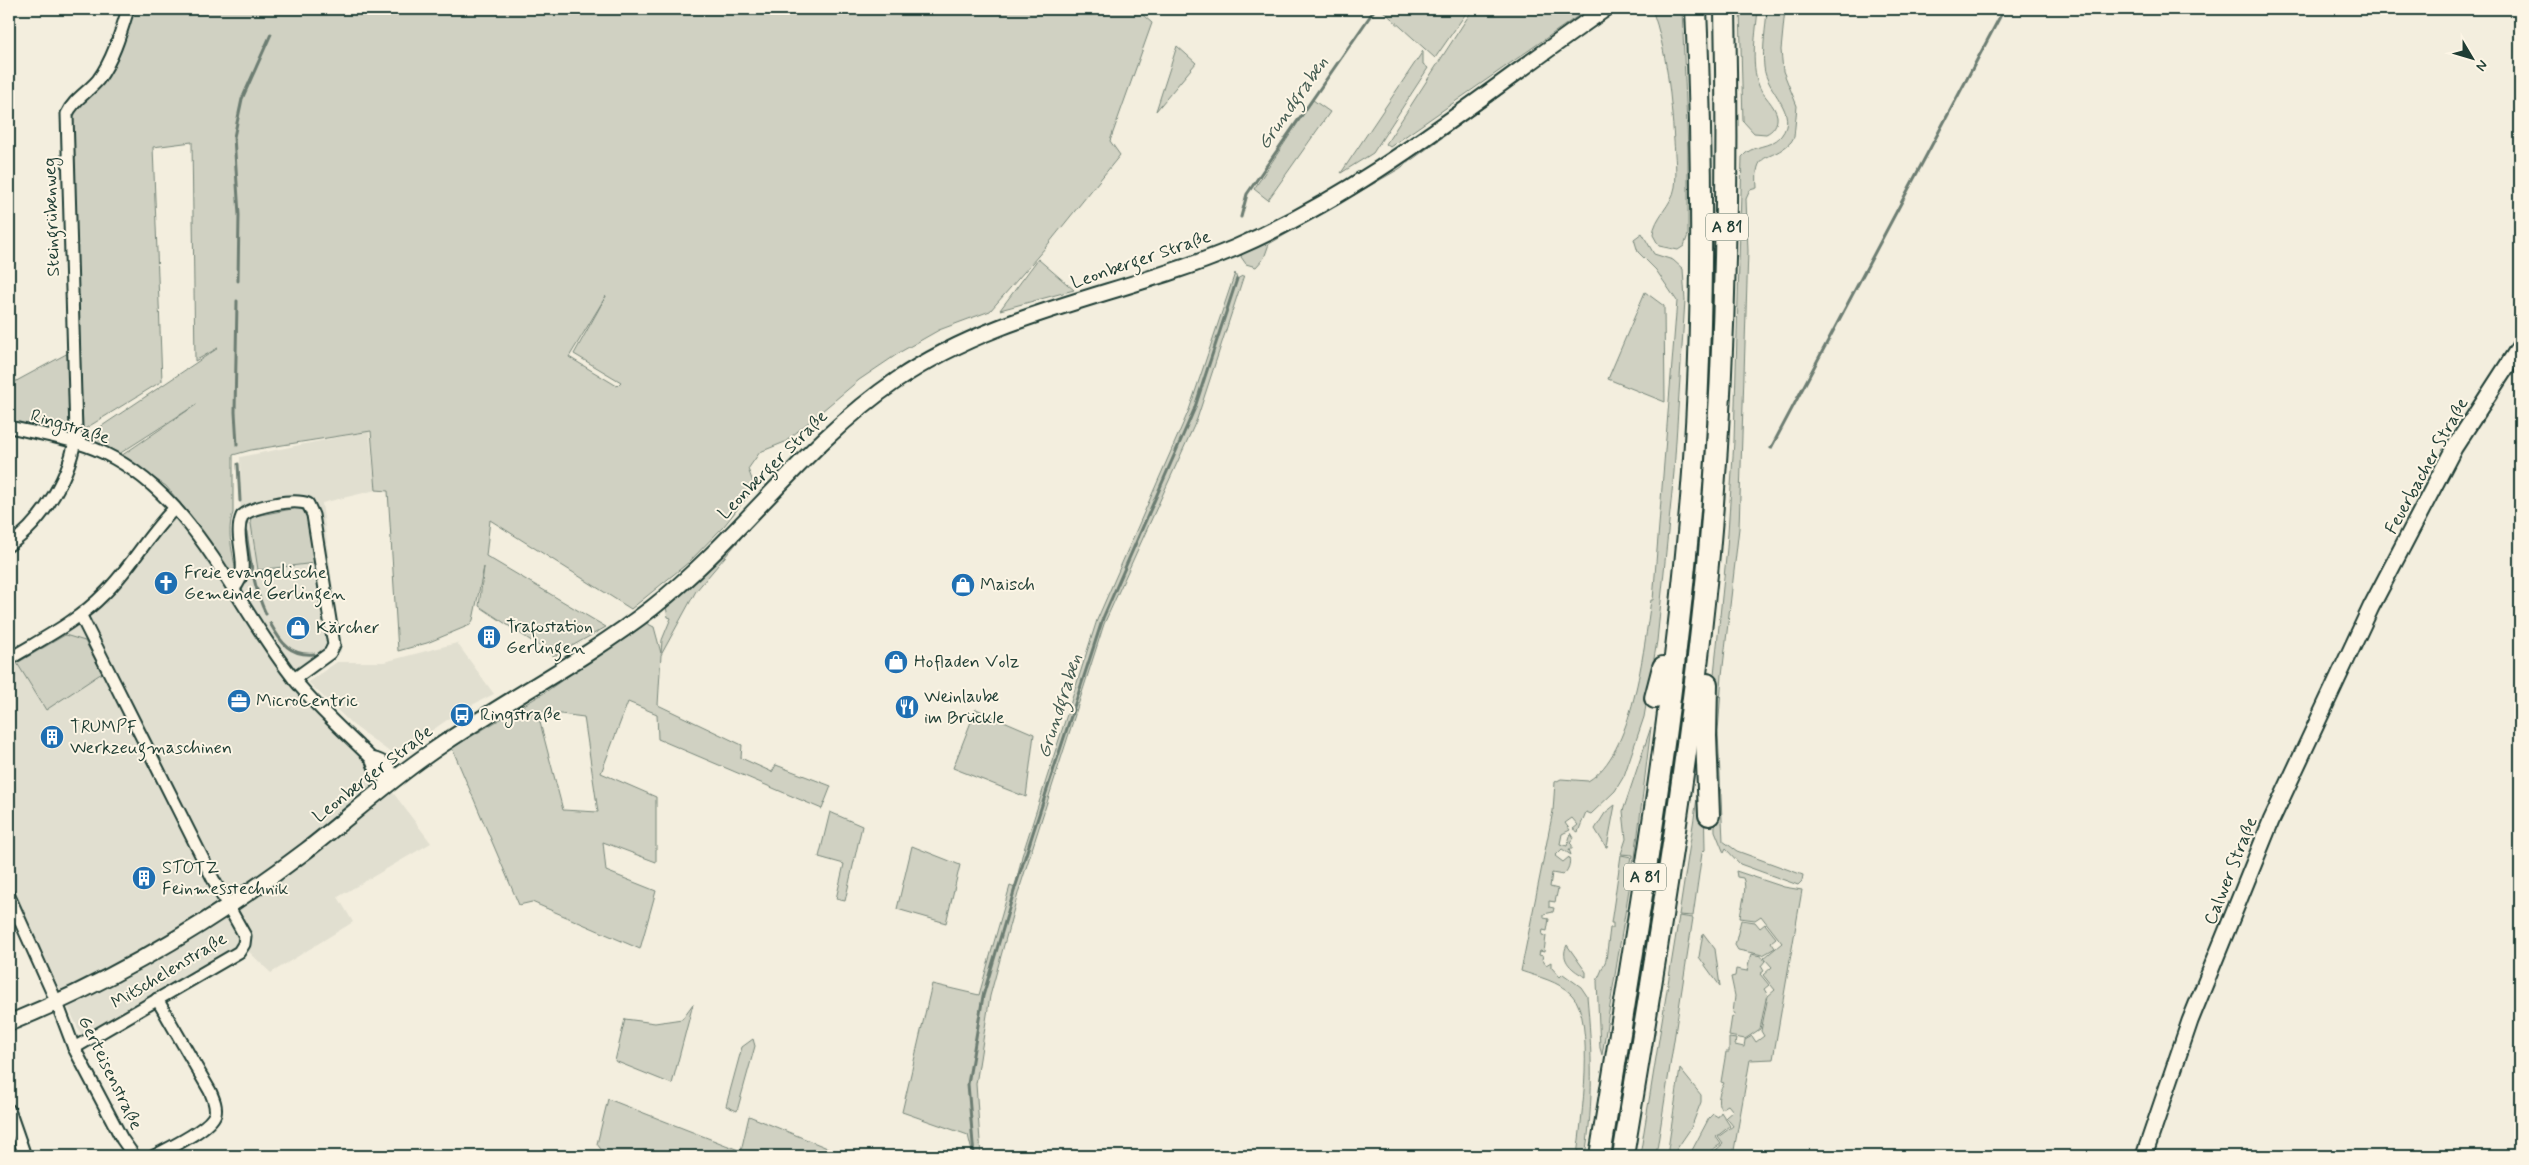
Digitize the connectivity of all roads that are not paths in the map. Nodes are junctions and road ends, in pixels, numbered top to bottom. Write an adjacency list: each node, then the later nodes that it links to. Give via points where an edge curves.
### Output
1 (128, 9): 7 (street, Steingrübenweg, via 102,73 67,114)
2 (1605, 9): 18 (main road, Leonberger Straße, via 1381,168 1282,226 1199,262 995,329 934,357 902,376 835,428 705,561 653,607 466,728)
3 (1696, 9): 11 (highway, A 81, via 1702,136 1698,360 1693,472)
4 (1725, 9): 14 (highway, A 81, via 1728,152 1725,326)
5 (2520, 346): 12 (main road, Feuerbacher Straße, via 2454,448)
6 (9, 428): 7 (street, Ringstraße)
7 (75, 443): 8 (street, Ringstraße, via 122,463 157,488); 9 (street, Steingrübenweg, via 63,478 36,521)
8 (175, 508): 10 (street, Ringstraße); 13 (street, via 153,531 106,593)
9 (9, 544)
10 (234, 588): 16 (street, Ringstraße); 16 (street, via 241,581 238,531 242,516 256,508 301,501 308,504 314,515 334,644 330,653)
11 (1681, 597): 17 (highway); 33 (highway, A 81, via 1646,865)
12 (2371, 607): 35 (main road, Calwer Straße, via 2271,821 2190,1021)
13 (81, 616): 15 (street); 21 (street)
14 (1700, 637): 19 (highway, via 1707,681); 34 (highway, A 81, via 1676,823)
15 (9, 658)
16 (294, 679): 18 (street, Ringstraße, via 371,758 376,772)
17 (1654, 698)
18 (393, 781): 21 (main road, Leonberger Straße, via 308,849)
19 (1709, 815)
20 (9, 896): 22 (street, Gerteisenstraße)
21 (228, 906): 23 (street, Mitschelenstraße, via 245,936 239,952); 24 (main road, Leonberger Straße, via 134,964)
22 (12, 914): 24 (street, Gerteisenstraße)
23 (157, 999): 26 (street, Mitschelenstraße); 31 (street, via 206,1083 216,1107 204,1127)
24 (57, 1003): 25 (main road, Leonberger Straße); 26 (street, Gerteisenstraße)
25 (9, 1023)
26 (74, 1048): 30 (street, Gerteisenstraße)
27 (1596, 1094): 32 (highway)
28 (9, 1110): 29 (street)
29 (25, 1156)
30 (134, 1156)
31 (154, 1156)
32 (1594, 1156)
33 (1600, 1156)
34 (1623, 1156)
35 (2144, 1156)

